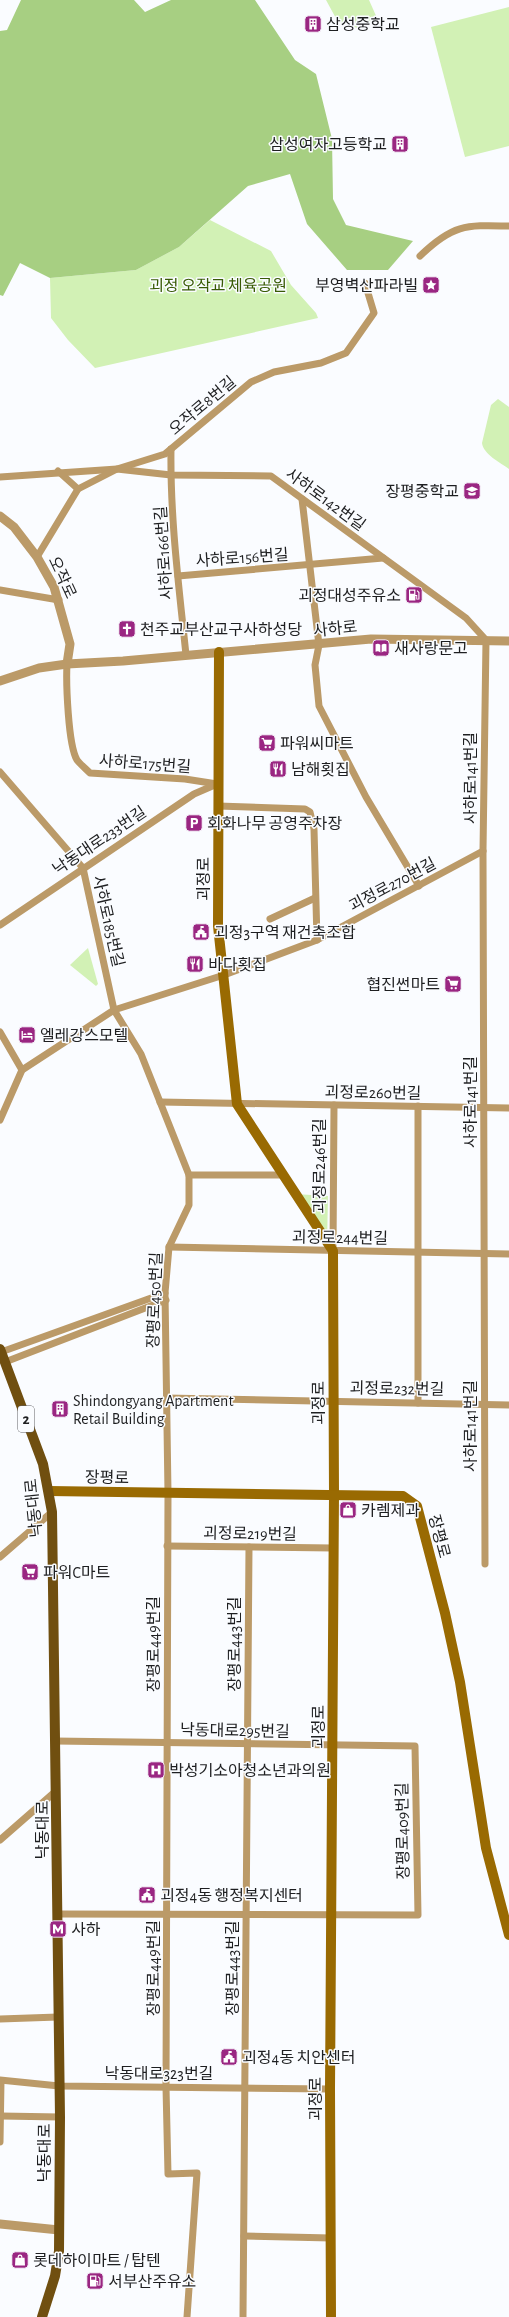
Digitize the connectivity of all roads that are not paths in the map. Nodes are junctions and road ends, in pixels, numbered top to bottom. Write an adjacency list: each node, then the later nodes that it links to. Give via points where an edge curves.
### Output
1 (509, 226): 2 (street, via 465,226 434,243)
2 (420, 256)
3 (365, 283): 4 (street, 오작로8번길, via 374,313 346,353 321,363 274,372 251,382)
4 (171, 449): 5 (street, 오작로8번길, via 165,454); 7 (street, 사하로166번길)
5 (117, 469): 6 (street); 7 (street, 사하로142번길); 9 (street, 오작로8번길)
6 (58, 472): 8 (street); 9 (street)
7 (171, 475): 10 (street, 사하로142번길, via 271,476); 15 (street, 사하로166번길)
8 (0, 477)
9 (78, 489): 12 (street)
10 (302, 498): 13 (street, 사하로142번길); 14 (street, 사하로156번길)
11 (0, 516): 12 (street, 오작로, via 14,527)
12 (37, 557): 17 (street, 오작로)
13 (383, 558): 14 (street); 18 (street, 사하로142번길, via 466,618)
14 (309, 566): 15 (street, 사하로156번길); 20 (street, 사하로156번길)
15 (178, 576): 22 (street, 사하로166번길)
16 (0, 590): 17 (street)
17 (59, 600): 23 (street, 오작로, via 70,644)
18 (486, 640): 19 (street, 사하로); 20 (street, 사하로, via 371,639); 28 (street, 사하로141번길)
19 (509, 641)
20 (319, 644): 21 (street, 사하로); 30 (street, 사하로156번길, via 315,666 319,706 366,797)
21 (219, 652): 22 (street, 사하로); 26 (main road, 괴정로)
22 (186, 655): 23 (street, 사하로)
23 (68, 664): 24 (street, 사하로, via 39,668); 26 (street, 사하로175번길, via 66,681 72,741 76,759 90,773 179,778)
24 (0, 681)
25 (0, 772): 29 (street, 사하로185번길)
26 (217, 784): 27 (main road, 괴정로); 29 (street, 낙동대로233번길, via 194,794)
27 (218, 806): 31 (street, via 305,809 310,812 314,829); 35 (main road, 괴정로, via 218,926)
28 (483, 851): 30 (street, 괴정로270번길); 43 (street, 사하로141번길)
29 (83, 868): 33 (street, 낙동대로233번길); 36 (street, 사하로185번길)
30 (419, 886): 34 (street, 괴정로270번길)
31 (315, 898): 32 (street); 34 (street)
32 (270, 919)
33 (0, 925)
34 (317, 940): 35 (street, 괴정로270번길)
35 (224, 975): 36 (street, 괴정로270번길); 40 (main road, 괴정로)
36 (114, 1010): 38 (street, 괴정로270번길); 39 (street, 장평로450번길, via 141,1054)
37 (0, 1032): 38 (street)
38 (22, 1070): 45 (street)
39 (160, 1102): 40 (street); 46 (street, 장평로450번길)
40 (237, 1104): 41 (street, 괴정로260번길); 47 (main road, 괴정로)
41 (334, 1105): 42 (street, 괴정로260번길); 49 (street, 괴정로246번길)
42 (418, 1106): 43 (street, 괴정로260번길); 50 (street)
43 (484, 1107): 44 (street, 괴정로260번길); 51 (street, 사하로141번길)
44 (509, 1108)
45 (0, 1120)
46 (189, 1175): 47 (street); 48 (street, 장평로450번길, via 189,1205)
47 (284, 1175): 49 (main road, 괴정로)
48 (170, 1247): 49 (street, 괴정로244번길); 53 (street, 장평로450번길)
49 (333, 1250): 50 (street, 괴정로244번길); 56 (main road, 괴정로)
50 (418, 1252): 51 (street, 괴정로244번길); 57 (street)
51 (484, 1253): 52 (street, 괴정로244번길); 58 (street, 사하로141번길)
52 (509, 1254)
53 (166, 1297): 54 (street); 54 (street); 55 (street, 장평로450번길)
54 (2, 1355): 60 (main road, 낙동대로 / 2, via 43,1464)
55 (166, 1398): 56 (street, 괴정로232번길); 61 (street, 장평로450번길)
56 (333, 1401): 57 (street, 괴정로232번길); 62 (main road, 괴정로)
57 (418, 1403): 58 (street, 괴정로232번길)
58 (484, 1404): 59 (street, 괴정로232번길); 68 (street, 사하로141번길)
59 (509, 1405)
60 (49, 1491): 61 (main road, 장평로); 63 (main road, 낙동대로 / 2)
61 (168, 1493): 62 (main road, 장평로); 64 (street, 장평로449번길)
62 (334, 1495): 66 (main road, 괴정로); 80 (main road, 장평로, via 403,1496 417,1506 460,1682 486,1848)
63 (52, 1512): 67 (street); 69 (main road, 낙동대로 / 2)
64 (167, 1546): 65 (street, 괴정로219번길); 70 (street, 장평로449번길)
65 (249, 1547): 66 (street, 괴정로219번길); 71 (street, 장평로443번길)
66 (332, 1548): 72 (main road, 괴정로)
67 (0, 1557)
68 (485, 1564)
69 (55, 1741): 70 (street, 낙동대로295번길); 74 (main road, 낙동대로 / 2)
70 (166, 1743): 71 (street, 낙동대로295번길); 77 (street, 장평로449번길)
71 (247, 1744): 72 (street, 낙동대로295번길); 78 (street, 장평로443번길)
72 (333, 1745): 73 (street, 낙동대로295번길); 79 (main road, 괴정로)
73 (415, 1746): 79 (street, 장평로409번길, via 418,1915)
74 (56, 1791): 75 (street); 76 (main road, 낙동대로 / 2)
75 (0, 1840)
76 (57, 1914): 77 (street); 81 (main road, 낙동대로 / 2)
77 (167, 1914): 78 (street); 85 (street, 장평로449번길)
78 (246, 1914): 79 (street); 86 (street, 장평로443번길)
79 (332, 1915): 87 (main road, 괴정로)
80 (509, 1935)
81 (58, 2017): 82 (street); 84 (main road, 낙동대로 / 2)
82 (0, 2019)
83 (0, 2080): 84 (street, 낙동대로323번길); 88 (street)
84 (59, 2086): 85 (street, 낙동대로323번길); 89 (main road, 낙동대로 / 2)
85 (166, 2087): 86 (street, 낙동대로323번길); 96 (street, 장평로449번길, via 168,2174 197,2173)
86 (245, 2087): 87 (street, 낙동대로323번길); 93 (street, 장평로443번길)
87 (330, 2089): 94 (main road, 괴정로)
88 (1, 2116): 89 (street); 90 (street)
89 (60, 2117): 92 (main road, 낙동대로 / 2)
90 (0, 2142)
91 (0, 2224): 92 (street)
92 (59, 2230): 95 (main road, 낙동대로 / 2, via 55,2276)
93 (244, 2236): 94 (street); 97 (street, 장평로443번길)
94 (331, 2238): 98 (main road, 괴정로)
95 (42, 2317)
96 (186, 2317)
97 (244, 2317)
98 (331, 2317)

